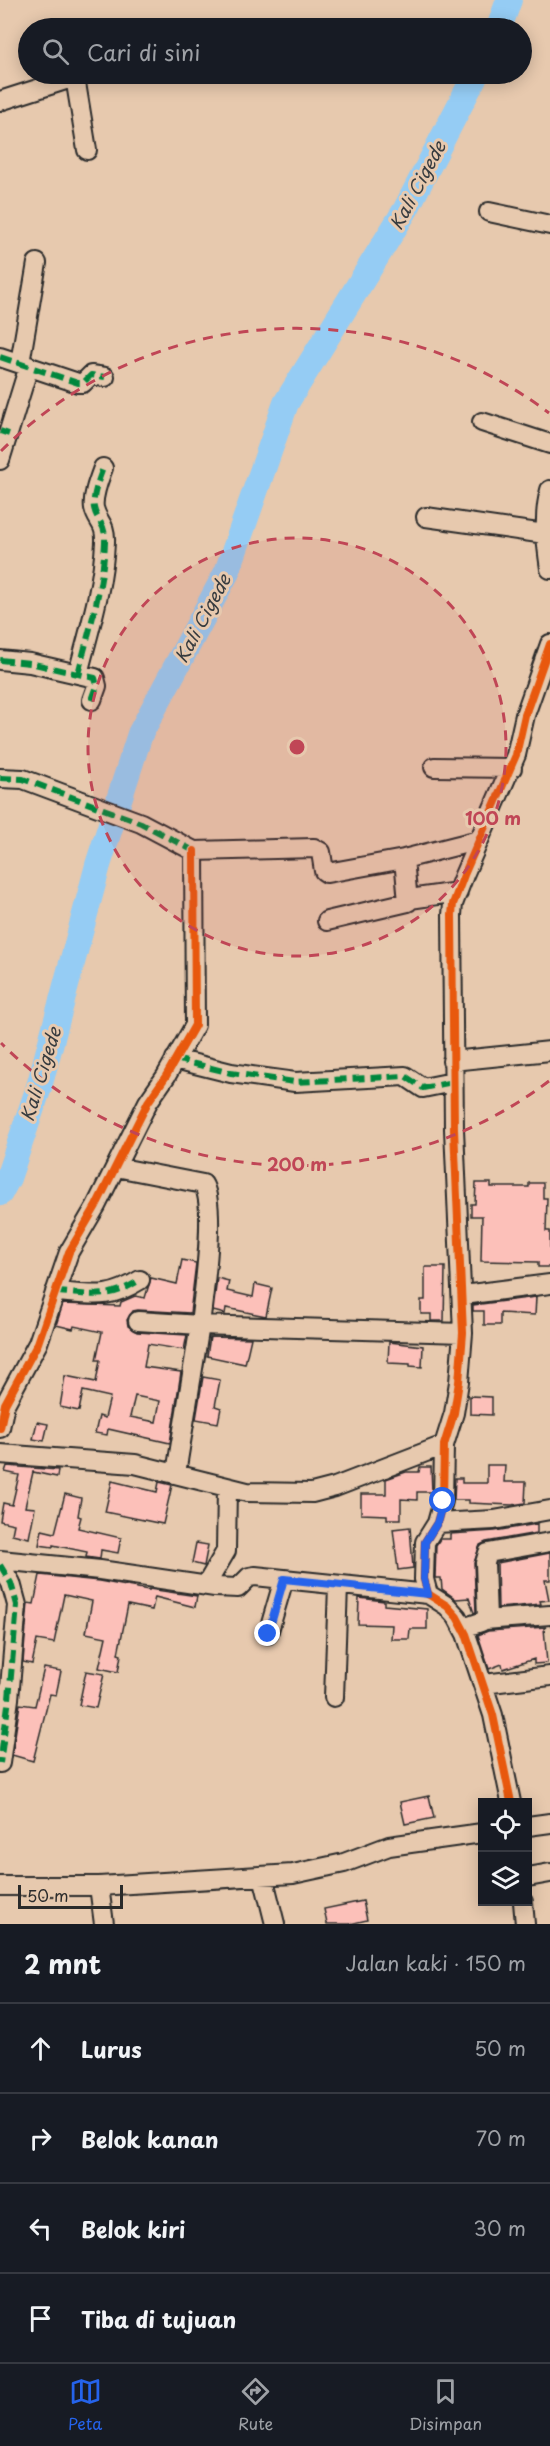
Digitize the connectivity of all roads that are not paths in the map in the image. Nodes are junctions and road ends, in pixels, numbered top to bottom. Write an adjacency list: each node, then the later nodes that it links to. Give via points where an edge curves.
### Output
1 (53, 84): 3 (street)
2 (76, 84): 4 (street)
3 (0, 101)
4 (87, 150)
5 (489, 212): 6 (street)
6 (550, 225)
7 (36, 263): 9 (street)
8 (0, 357): 9 (street)
9 (25, 365): 10 (street, via 78,383 91,375); 12 (street)
10 (105, 377)
11 (482, 422): 13 (street)
12 (5, 432): 14 (street)
13 (550, 444)
14 (0, 460)
15 (103, 468): 22 (street, via 93,504 105,530 102,578)
16 (550, 490): 18 (street)
17 (426, 517): 18 (street)
18 (545, 534): 19 (street)
19 (550, 568)
20 (550, 644): 25 (street, via 525,715)
21 (0, 660): 22 (street)
22 (78, 674): 23 (street, via 97,680)
23 (92, 700)
24 (434, 767): 25 (street)
25 (512, 768): 27 (street)
26 (0, 778): 28 (street, via 23,779 141,823)
27 (479, 840): 29 (street); 30 (street)
28 (194, 851): 29 (street, via 314,848 321,852 324,871 333,874); 34 (street, via 196,1017)
29 (404, 859): 31 (street)
30 (458, 892): 31 (street); 35 (street, via 452,915)
31 (410, 899): 32 (street, via 405,904)
32 (327, 921)
33 (550, 1051): 35 (street)
34 (176, 1059): 36 (street, via 231,1073 288,1080 405,1076 425,1088); 37 (street, via 148,1102)
35 (452, 1061): 36 (street)
36 (453, 1082): 41 (street)
37 (116, 1167): 40 (street, via 69,1252); 43 (street, via 205,1187 209,1245)
38 (140, 1280): 40 (street, via 106,1295)
39 (550, 1284): 41 (street)
40 (55, 1292): 45 (street, via 38,1343 5,1404)
41 (463, 1295): 44 (street)
42 (138, 1321): 43 (street)
43 (200, 1325): 44 (street); 48 (street)
44 (463, 1334): 46 (street, via 458,1393)
45 (0, 1428)
46 (444, 1445): 49 (street, via 320,1492 247,1492); 51 (street, via 443,1501)
47 (0, 1454): 48 (street, via 135,1464)
48 (176, 1473): 49 (street)
49 (227, 1488): 56 (street, via 226,1551)
50 (550, 1510): 51 (street, via 494,1520)
51 (437, 1523): 58 (street, via 425,1542 424,1579)
52 (550, 1542): 60 (street, via 488,1553)
53 (0, 1560): 56 (street)
54 (0, 1565): 66 (street, via 14,1588 17,1605)
55 (284, 1579): 56 (street, via 252,1576 238,1588); 57 (street); 62 (street)
56 (206, 1585)
57 (338, 1586): 58 (street); 65 (street)
58 (428, 1594): 61 (street, via 447,1606)
59 (550, 1615): 60 (street)
60 (485, 1620): 61 (street)
61 (463, 1628): 64 (street)
62 (268, 1634)
63 (550, 1676): 64 (street)
64 (484, 1684): 67 (street)
65 (334, 1698)
66 (0, 1763)
67 (510, 1798)
68 (550, 1823): 69 (street)
69 (532, 1825)
70 (478, 1834): 72 (street, via 407,1842 323,1869)
71 (550, 1873): 73 (street)
72 (263, 1876): 75 (street); 78 (street)
73 (532, 1877)
74 (0, 1886): 75 (street)
75 (99, 1886): 77 (street)
76 (523, 1906): 79 (street)
77 (104, 1924)
78 (275, 1924)
79 (525, 1924)

